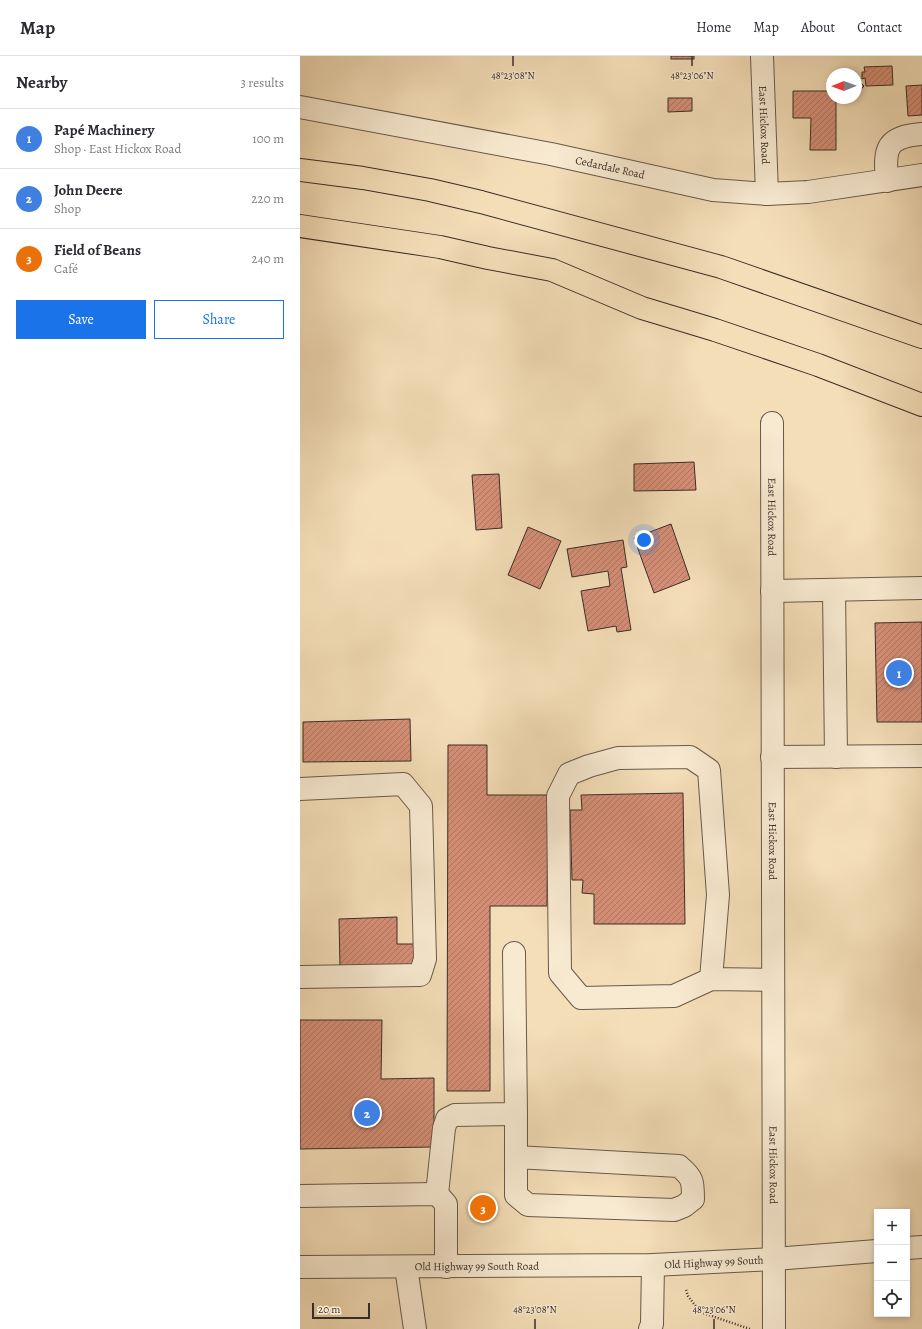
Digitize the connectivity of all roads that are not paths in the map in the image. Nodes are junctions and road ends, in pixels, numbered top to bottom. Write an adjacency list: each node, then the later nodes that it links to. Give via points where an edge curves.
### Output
1 (762, 56): 7 (street, East Hickox Road)
2 (300, 107): 7 (street, Cedardale Road, via 551,154 713,190)
3 (922, 134): 6 (street, via 906,135 895,141 887,151)
4 (300, 170): 9 (highway, via 430,190 496,206 720,267)
5 (922, 175): 6 (street, Cedardale Road)
6 (887, 181): 7 (street, Cedardale Road, via 808,192)
7 (767, 194)
8 (300, 226): 10 (highway, via 440,247 552,270 642,308 818,365)
9 (922, 337)
10 (922, 405)
11 (772, 423): 14 (street, East Hickox Road)
12 (922, 588): 13 (street)
13 (834, 590): 14 (street); 17 (street)
14 (772, 591): 16 (street, East Hickox Road)
15 (922, 756): 17 (street)
16 (772, 757): 17 (street); 22 (street, East Hickox Road)
17 (836, 757)
18 (300, 788): 20 (street, via 404,784 421,806 426,959 420,975)
19 (514, 953): 23 (street)
20 (300, 977)
21 (711, 979): 21 (street, via 674,996 582,998 560,973 558,796 569,774 618,758 690,757 709,770 718,895); 22 (street)
22 (773, 980): 30 (street, East Hickox Road)
23 (516, 1114): 24 (street); 25 (street, via 455,1115 447,1119)
24 (516, 1157): 24 (street, via 516,1195 528,1205 674,1210 693,1199 693,1183 679,1166)
25 (437, 1194): 26 (street); 31 (street, via 446,1204)
26 (300, 1196)
27 (922, 1247): 28 (street)
28 (910, 1248)
29 (874, 1251): 30 (street)
30 (774, 1259): 32 (street, Old Highway 99 South); 37 (street, East Hickox Road)
31 (446, 1266): 32 (street, Old Highway 99 South Road); 34 (street, Old Highway 99 South Road)
32 (653, 1266): 36 (street)
33 (300, 1267): 34 (street, Old Highway 99 South Road)
34 (406, 1267): 35 (street)
35 (415, 1329)
36 (650, 1329)
37 (774, 1329)

